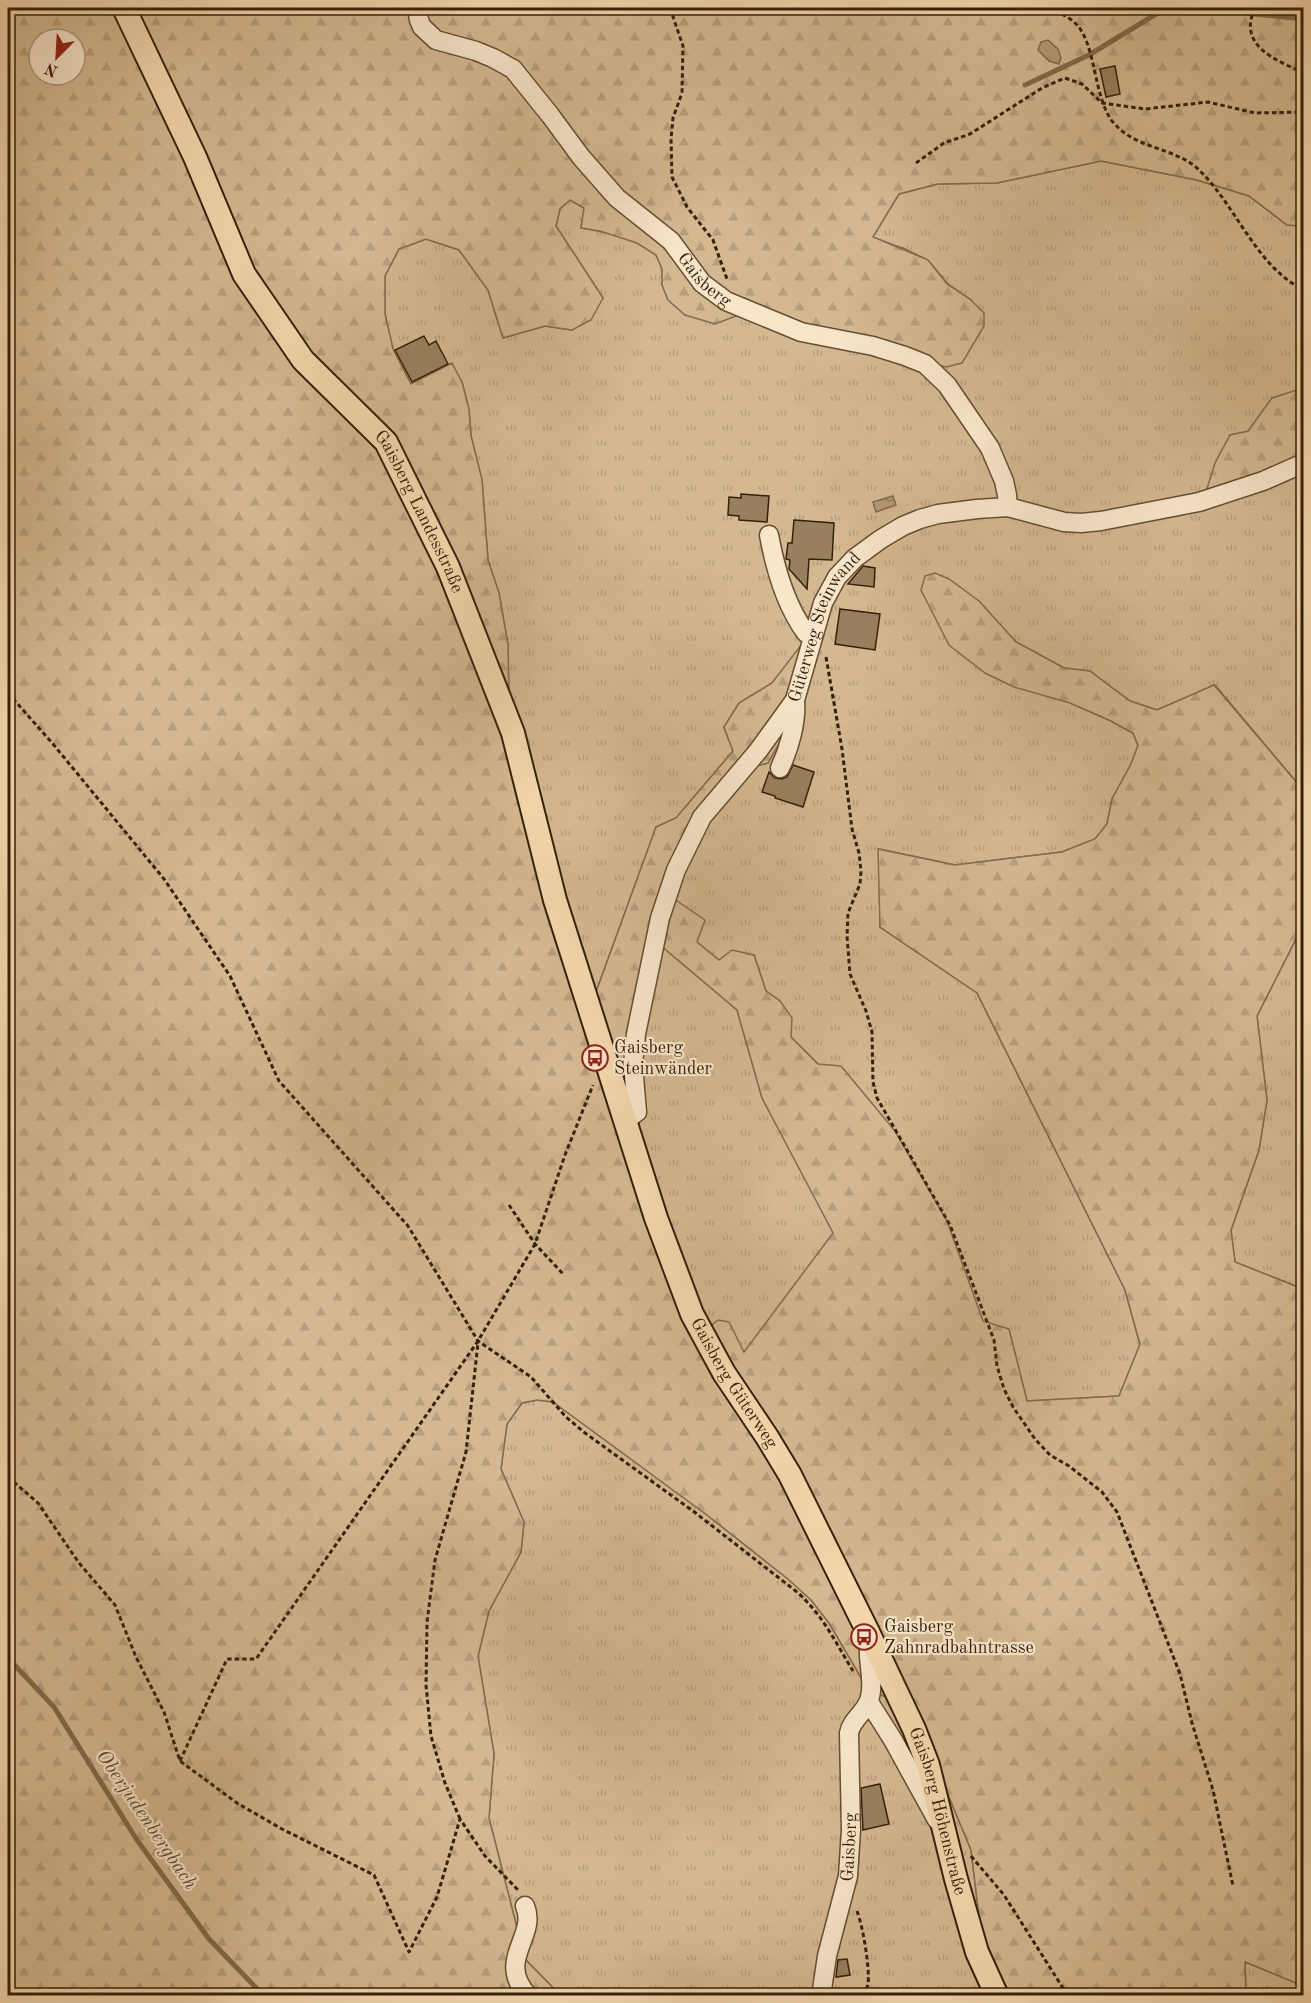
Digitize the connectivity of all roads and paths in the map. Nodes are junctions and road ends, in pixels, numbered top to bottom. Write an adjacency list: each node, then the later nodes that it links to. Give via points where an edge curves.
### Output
1 (124, 8): 19 (main road, Gaisberg Landesstraße, via 195,157 244,273 303,360 386,442 448,567 513,733 555,900)
2 (417, 8): 11 (street, Gaisberg, via 422,27 436,40 493,58 513,69 617,198 671,241 702,283)
3 (670, 8): 11 (path, via 683,46 682,93 671,139 672,177 687,207 713,240)
4 (1048, 8): 7 (path, via 1070,19 1084,35)
5 (1255, 9): 6 (path, via 1250,22 1253,38 1267,55)
6 (1304, 73)
7 (1102, 103): 8 (path, via 1145,109 1208,102 1255,113); 9 (path, via 1082,84 1065,78 1042,88 970,134 944,143); 10 (path, via 1113,123 1132,137 1197,167 1275,269)
8 (1304, 112)
9 (916, 163)
10 (1304, 290)
11 (734, 304): 13 (street, Gaisberg, via 801,332 873,346 925,364 947,385 990,448 1004,481)
12 (1304, 463): 13 (street, Güterweg Steinwand, via 1199,502 1101,521 1064,522)
13 (1008, 507): 15 (street, Güterweg Steinwand, via 938,514 880,539 837,577)
14 (769, 535): 15 (street, via 773,558 792,608 806,633)
15 (814, 630): 17 (street, Güterweg Steinwand); 32 (path, via 823,638 859,853 860,884 848,913 849,964 872,1032 877,1098 950,1225 994,1340 997,1366 1013,1407 1050,1455 1102,1492 1117,1512 1180,1674 1213,1790)
16 (8, 693): 24 (path, via 164,879 230,976 279,1081 408,1226)
17 (795, 700): 18 (street, via 787,753); 20 (street, Güterweg Steinwand, via 702,817 676,870 660,918 636,1034 633,1064 637,1112)
18 (780, 768)
19 (607, 1061): 20 (main road); 22 (path, via 565,1155)
20 (626, 1120): 26 (main road, Gaisberg Güterweg, via 656,1218 692,1314 724,1373 790,1475)
21 (509, 1205): 22 (path)
22 (535, 1244): 23 (path); 24 (path)
23 (564, 1275)
24 (478, 1341): 27 (path, via 531,1377 585,1433 803,1597 824,1622); 28 (path, via 256,1659 227,1659); 29 (path, via 466,1452 435,1560 427,1622 426,1685 431,1737)
25 (8, 1477): 28 (path, via 38,1503 79,1563 115,1605 164,1712)
26 (869, 1634): 27 (street); 30 (main road, Gaisberg Höhenstraße, via 914,1729)
27 (869, 1702): 30 (street); 33 (street, Gaisberg, via 852,1722 849,1733 851,1830)
28 (180, 1761): 29 (path, via 237,1803 374,1875 409,1952 437,1897)
29 (460, 1819): 34 (path, via 485,1856 520,1892)
30 (945, 1833): 38 (main road, Gaisberg Höhenstraße, via 976,1952)
31 (969, 1854): 39 (path, via 1004,1896)
32 (1233, 1886)
33 (844, 1894): 36 (street, Gaisberg, via 826,1956); 37 (path, via 855,1908 861,1926 868,1977 867,1988)
34 (525, 1906): 35 (street, via 528,1914 515,1962 516,1976)
35 (528, 1995)
36 (821, 1995)
37 (860, 1995)
38 (997, 1995)
39 (1068, 1995)

